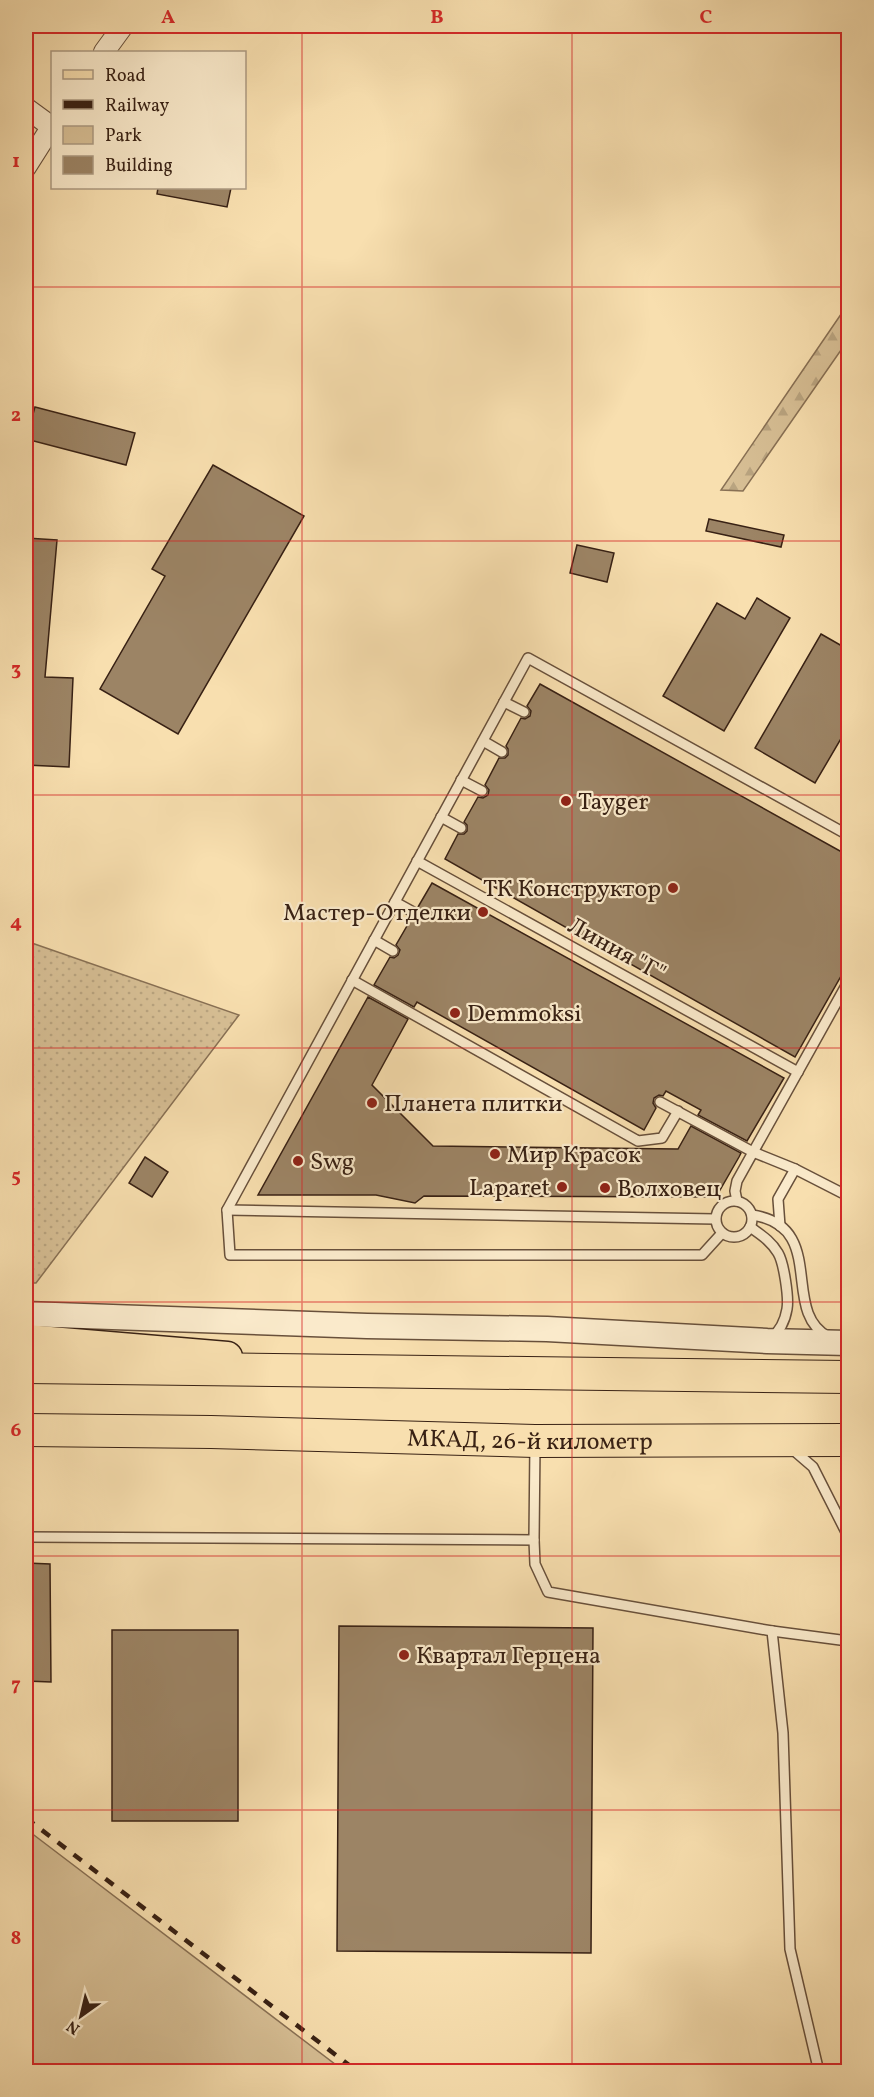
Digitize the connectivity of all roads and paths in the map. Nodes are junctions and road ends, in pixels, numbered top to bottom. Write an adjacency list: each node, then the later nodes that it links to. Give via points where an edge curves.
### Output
1 (123, 26): 2 (street)
2 (105, 51)
3 (26, 108): 4 (street)
4 (51, 126)
5 (51, 128): 6 (street)
6 (29, 154)
7 (504, 702): 8 (lane); 9 (lane); 15 (lane, via 528,658)
8 (524, 712)
9 (483, 741): 10 (lane); 11 (lane)
10 (502, 752)
11 (461, 780): 12 (lane); 13 (lane)
12 (482, 791)
13 (441, 817): 14 (lane); 16 (lane)
14 (461, 828)
15 (849, 835)
16 (417, 861): 17 (lane); 23 (lane, Линия "Г")
17 (395, 902): 18 (lane); 19 (lane)
18 (415, 913)
19 (374, 940): 20 (lane); 21 (lane)
20 (393, 951)
21 (352, 980): 25 (lane, via 638,1141 662,1138); 30 (lane)
22 (849, 981): 23 (lane, via 838,991 817,1028)
23 (798, 1072): 26 (lane, via 771,1110)
24 (660, 1102): 25 (lane)
25 (678, 1111): 26 (lane)
26 (753, 1152): 27 (lane); 29 (lane, via 737,1181)
27 (795, 1169): 28 (lane); 33 (lane, via 778,1199)
28 (842, 1193)
29 (736, 1201): 31 (lane, via 743,1203); 32 (lane, via 722,1204)
30 (227, 1210): 32 (lane); 35 (lane, via 230,1255 702,1255)
31 (752, 1215): 33 (lane); 34 (lane)
32 (715, 1219): 35 (lane)
33 (780, 1226): 39 (lane, via 799,1252 806,1310 812,1324 825,1336)
34 (750, 1227): 35 (lane, via 743,1235 734,1237); 38 (lane, via 769,1240 779,1255 783,1273 787,1308 779,1332)
35 (722, 1233)
36 (26, 1314): 38 (street, via 547,1329)
37 (26, 1340): 41 (main road)
38 (767, 1341): 39 (street)
39 (845, 1343)
40 (26, 1367): 41 (highway)
41 (404, 1371): 42 (highway)
42 (849, 1377)
43 (26, 1430): 46 (highway, МКАД, 26-й километр)
44 (780, 1439): 45 (highway, МКАД, 26-й километр); 46 (highway, МКАД, 26-й километр); 47 (lane, via 813,1467)
45 (849, 1440)
46 (535, 1441): 49 (lane)
47 (849, 1536)
48 (26, 1537): 49 (lane)
49 (534, 1540): 50 (lane, via 535,1564 548,1592)
50 (772, 1631): 51 (lane); 52 (lane, via 783,1733 790,1948)
51 (849, 1641)
52 (819, 2072)

